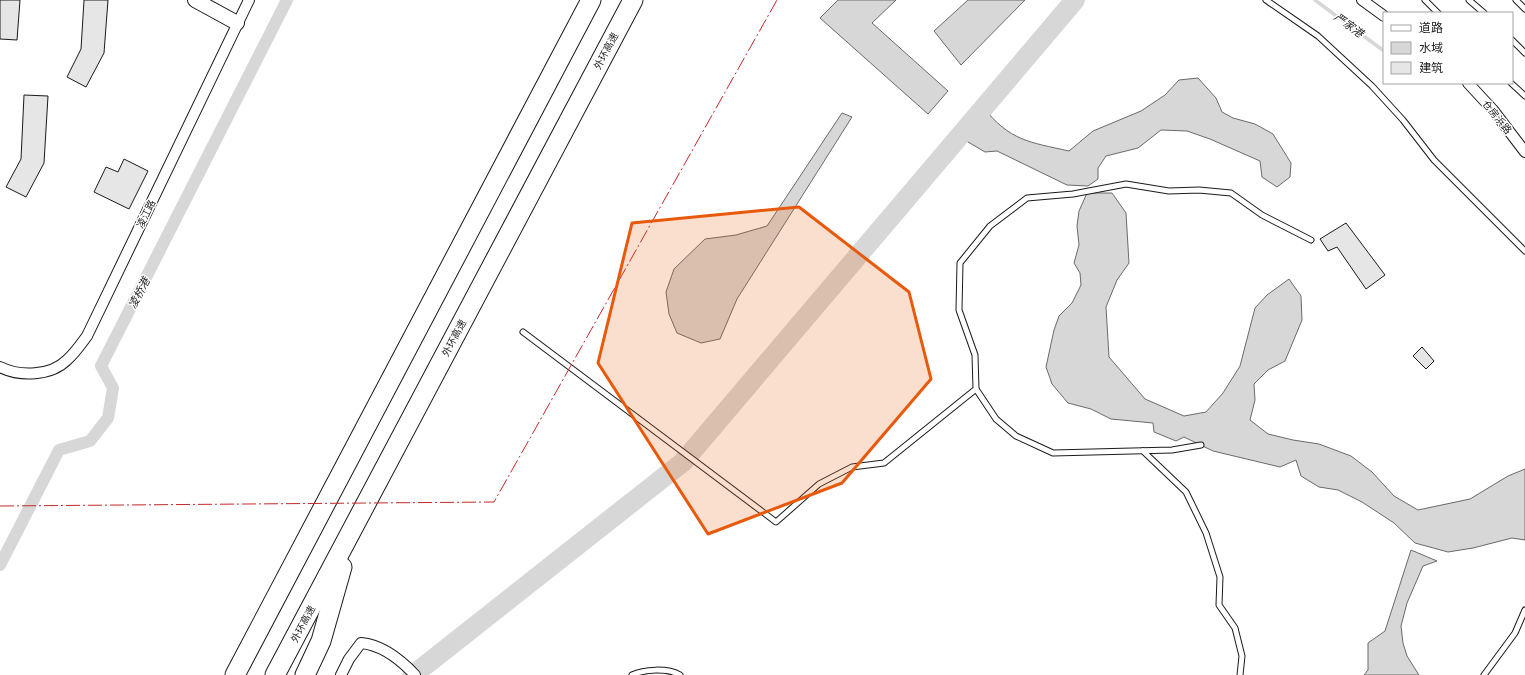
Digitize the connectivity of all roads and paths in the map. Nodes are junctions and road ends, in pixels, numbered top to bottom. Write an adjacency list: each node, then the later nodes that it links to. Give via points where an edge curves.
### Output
1 (195, 0): 14 (street)
2 (249, 0): 14 (street, 凌江路)
3 (591, 0): 28 (highway)
4 (633, 0): 29 (highway, 外环高速)
5 (1266, 0): 22 (lane, via 1318,36 1372,86 1434,160)
6 (1362, 0): 13 (street)
7 (1425, 0): 11 (lane)
8 (1469, 0): 12 (lane)
9 (1516, 0): 10 (lane)
10 (1525, 9)
11 (1437, 12)
12 (1483, 12)
13 (1383, 15)
14 (237, 22): 24 (street, 凌江路, via 87,336 67,361 50,370 32,374)
15 (1513, 41): 16 (lane)
16 (1525, 53)
17 (1469, 84): 20 (street, 仓房浜路, via 1493,110)
18 (1512, 84): 19 (lane)
19 (1525, 96)
20 (1525, 152)
21 (1312, 240): 25 (lane, via 1262,215 1230,193 1169,191 1126,184 1073,194 1027,198 990,226 960,263 960,310 975,355)
22 (1525, 251)
23 (524, 332): 25 (lane, via 776,522 819,484 852,466 884,463)
24 (0, 367)
25 (976, 389): 27 (lane, via 996,419 1016,436 1053,453)
26 (1200, 445): 27 (lane, via 1172,450)
27 (1143, 451): 39 (lane, via 1186,492 1206,533 1220,578 1219,605 1235,628 1242,656)
28 (325, 505): 31 (highway); 32 (highway)
29 (352, 530): 33 (highway, 外环高速); 34 (highway, via 321,641)
30 (1525, 610): 40 (lane, via 1515,633)
31 (222, 675)
32 (235, 675)
33 (276, 675)
34 (305, 675)
35 (341, 675): 36 (street, via 361,643 368,643 398,658)
36 (415, 675)
37 (632, 675): 38 (lane, via 638,672 672,670)
38 (680, 675)
39 (1240, 675)
40 (1484, 675)

